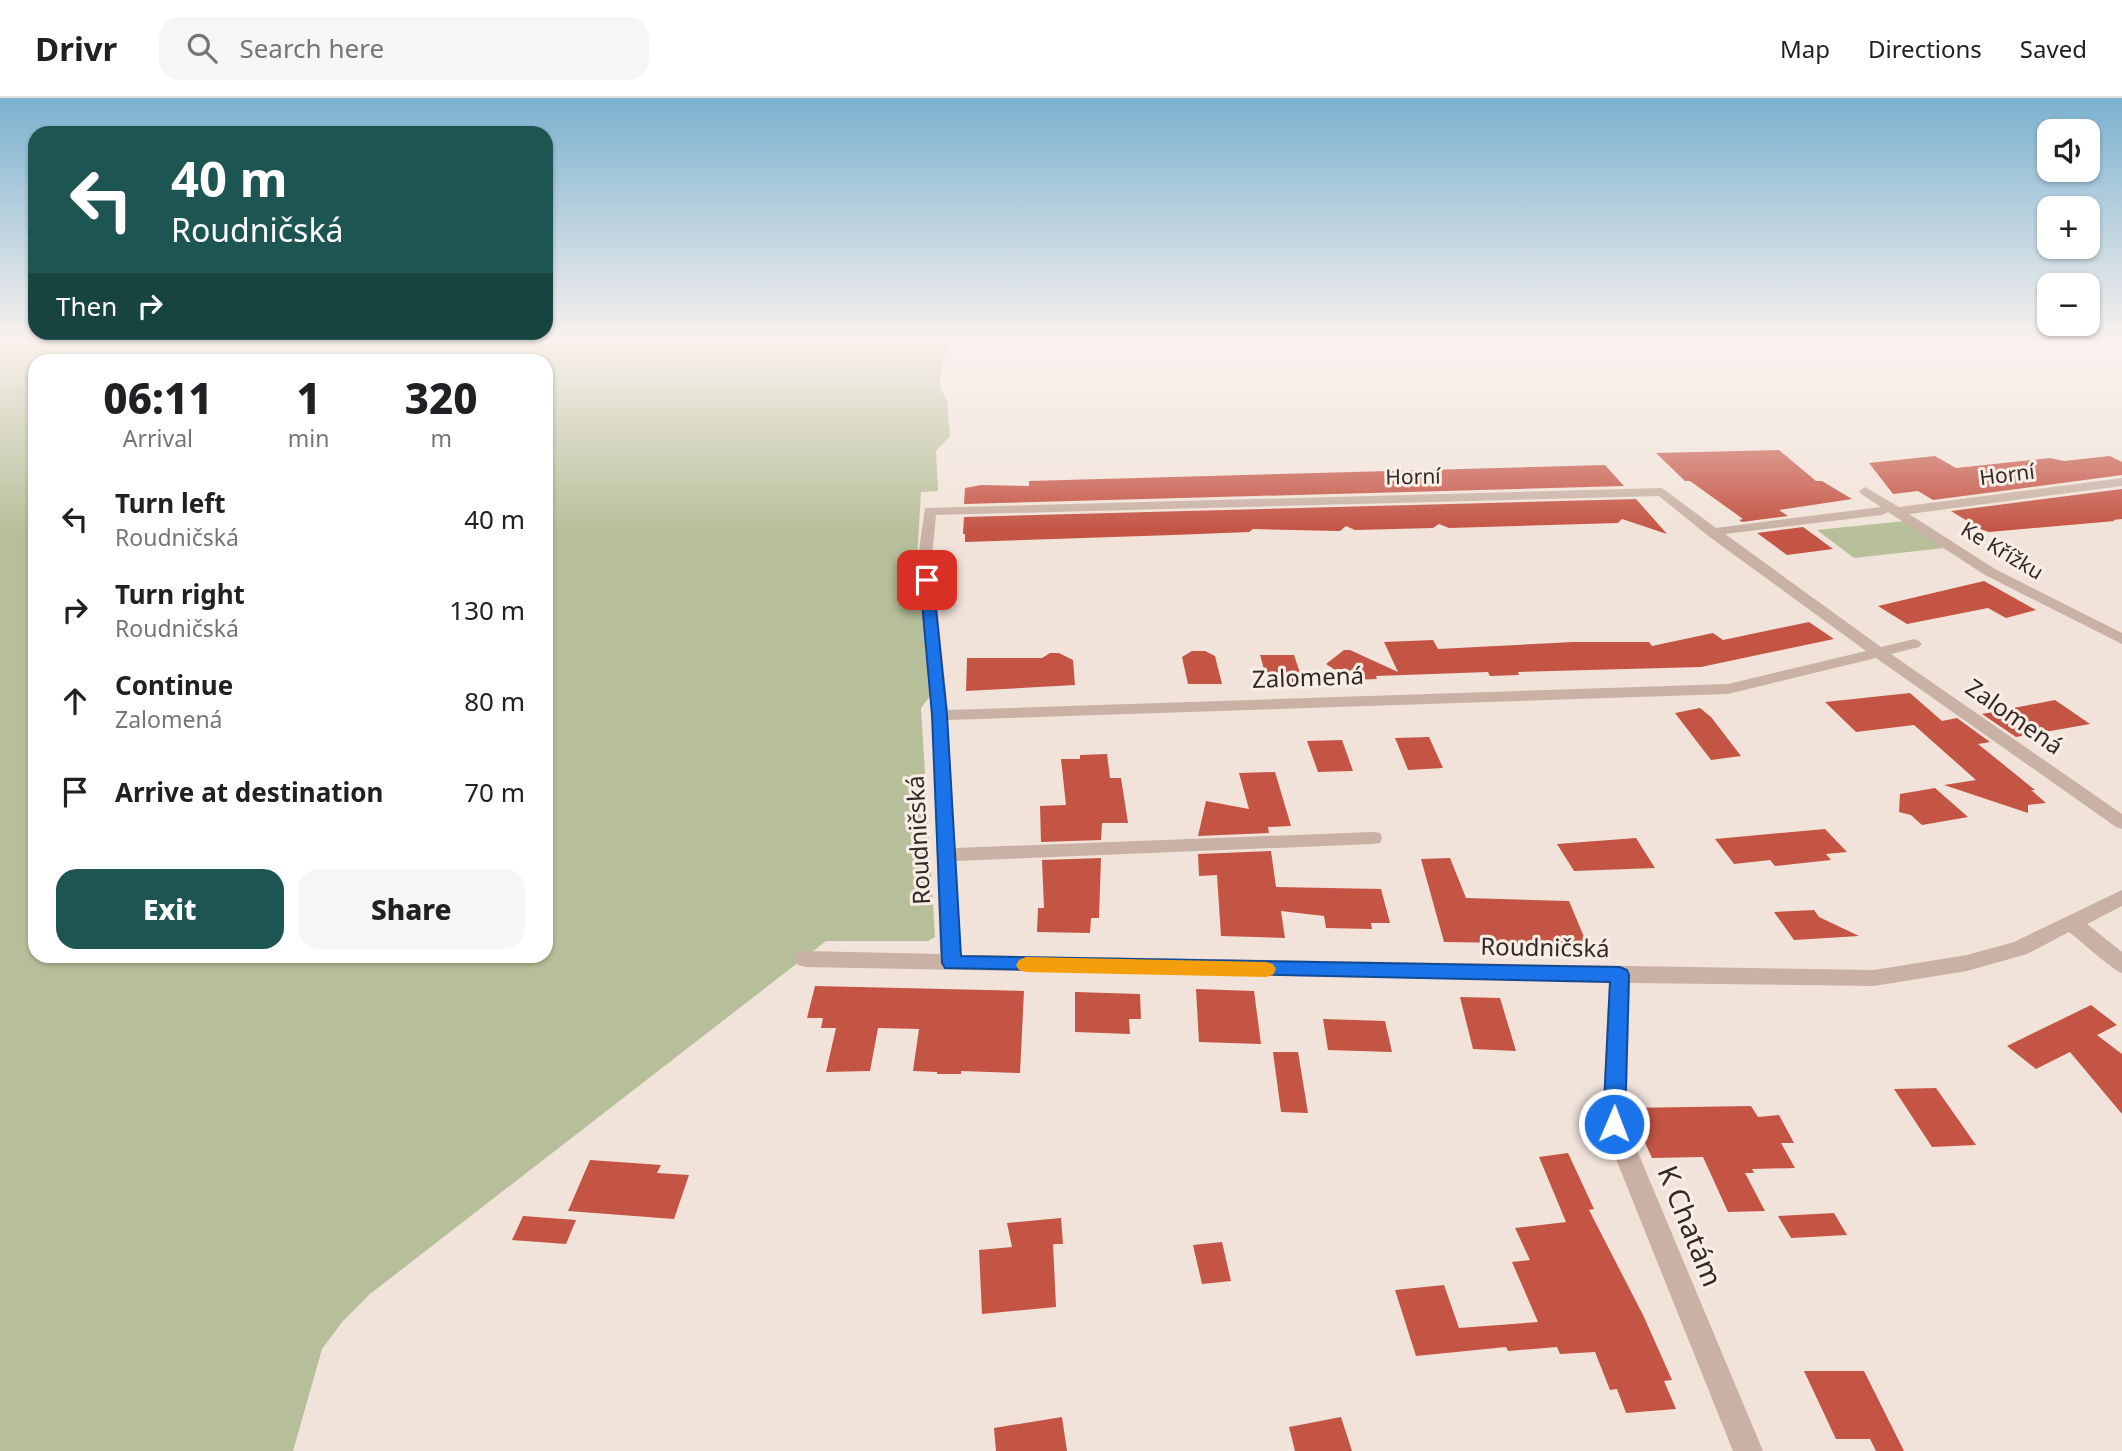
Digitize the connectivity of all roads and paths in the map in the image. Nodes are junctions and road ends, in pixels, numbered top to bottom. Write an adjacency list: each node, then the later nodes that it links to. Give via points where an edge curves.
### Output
1 (2122, 481): 3 (street, Horní)
2 (1865, 491): 3 (street, Ke Křížku)
3 (1898, 511): 6 (street, Ke Křížku, via 1990,572)
4 (1882, 512): 5 (street)
5 (1712, 531): 8 (street, Zalomená); 9 (street, Horní, via 1662,492 930,510 925,557)
6 (2122, 639)
7 (1914, 643): 8 (street)
8 (1878, 652): 9 (street, Zalomená, via 1728,689); 10 (street, Zalomená)
9 (940, 715): 12 (street, Roudničská)
10 (2122, 822)
11 (1373, 838): 12 (street)
12 (946, 855): 16 (street, Roudničská)
13 (2122, 897): 14 (street, Roudničská)
14 (2070, 922): 17 (street); 18 (street, Roudničská, via 2007,952 1874,978)
15 (805, 959): 16 (street, Roudničská)
16 (951, 963): 18 (street, Roudničská)
17 (2122, 965)
18 (1620, 975): 19 (street, K Chatám, via 1614,1124)
19 (1748, 1451)

